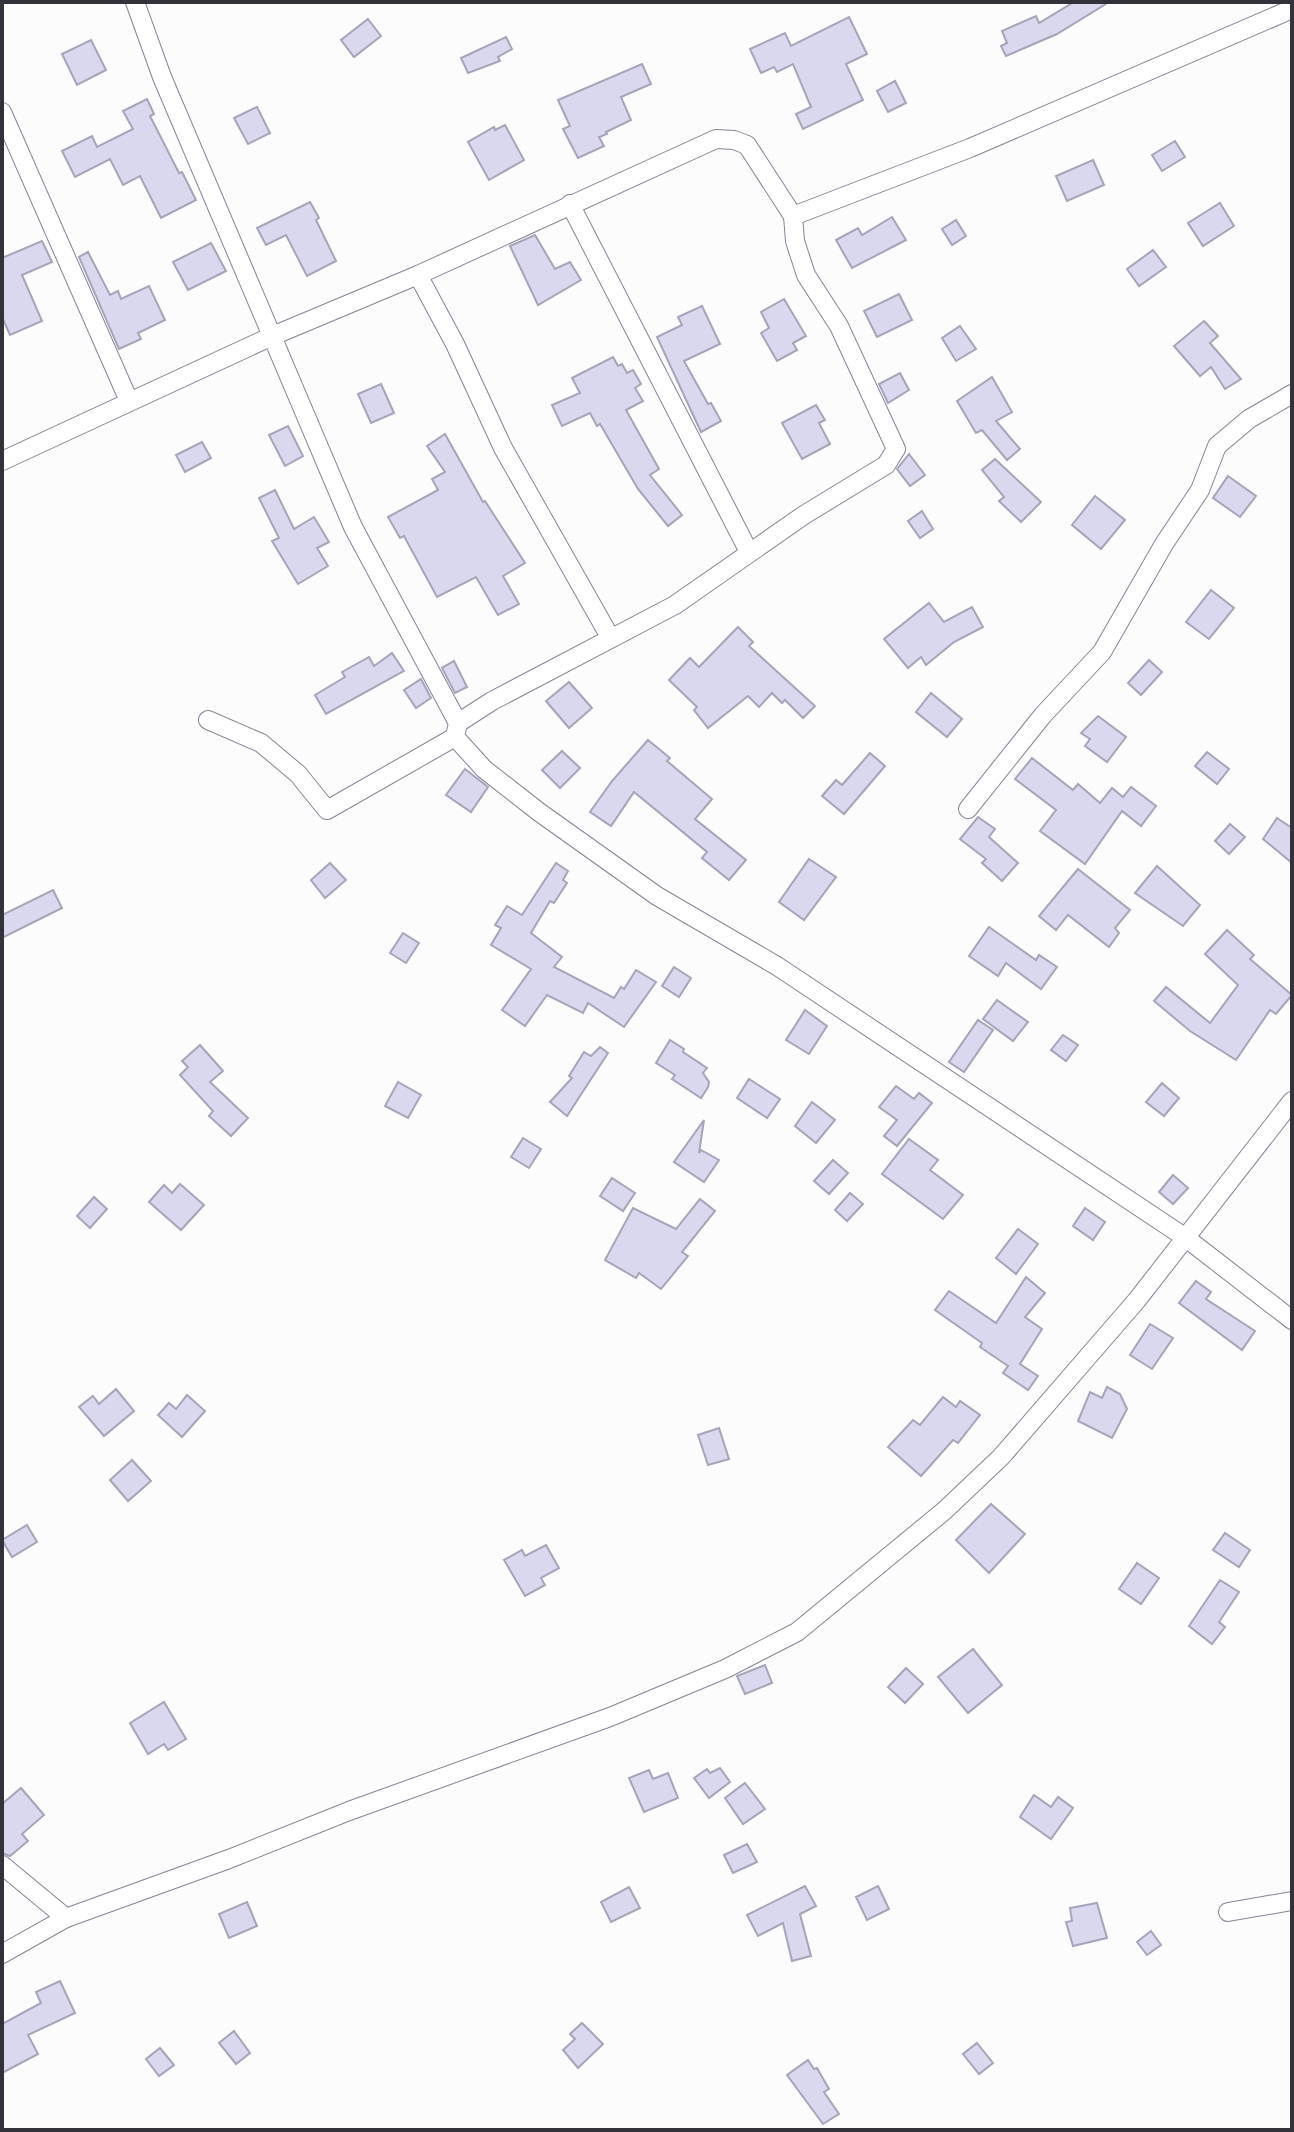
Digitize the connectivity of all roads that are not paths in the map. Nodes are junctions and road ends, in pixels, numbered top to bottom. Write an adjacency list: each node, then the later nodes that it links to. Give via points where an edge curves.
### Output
1 (135, 2): 7 (street)
2 (1292, 9): 5 (street, via 983,142)
3 (2, 112): 9 (street)
4 (570, 204): 5 (street, via 716,139 747,145); 6 (street); 11 (street)
5 (793, 216): 11 (street, via 806,275 839,326 896,449 886,465)
6 (418, 275): 7 (street); 12 (street, via 503,448)
7 (270, 337): 9 (street); 14 (street, via 353,527)
8 (1292, 394): 15 (street, via 1217,446 1200,490 1102,652)
9 (129, 401): 10 (street)
10 (2, 461)
11 (749, 552): 12 (street, via 675,605)
12 (610, 637): 14 (street, via 492,701)
13 (208, 720): 14 (street, via 261,743 298,774 327,810)
14 (457, 730): 17 (street, via 484,769 657,896 800,981)
15 (968, 809)
16 (1292, 1101): 17 (street)
17 (1186, 1238): 18 (street); 22 (street, via 1001,1457 797,1632 610,1717)
18 (1292, 1320)
19 (2, 1865): 22 (street)
20 (1292, 1901): 21 (street)
21 (1228, 1912)
22 (66, 1918): 23 (street)
23 (2, 1954)

